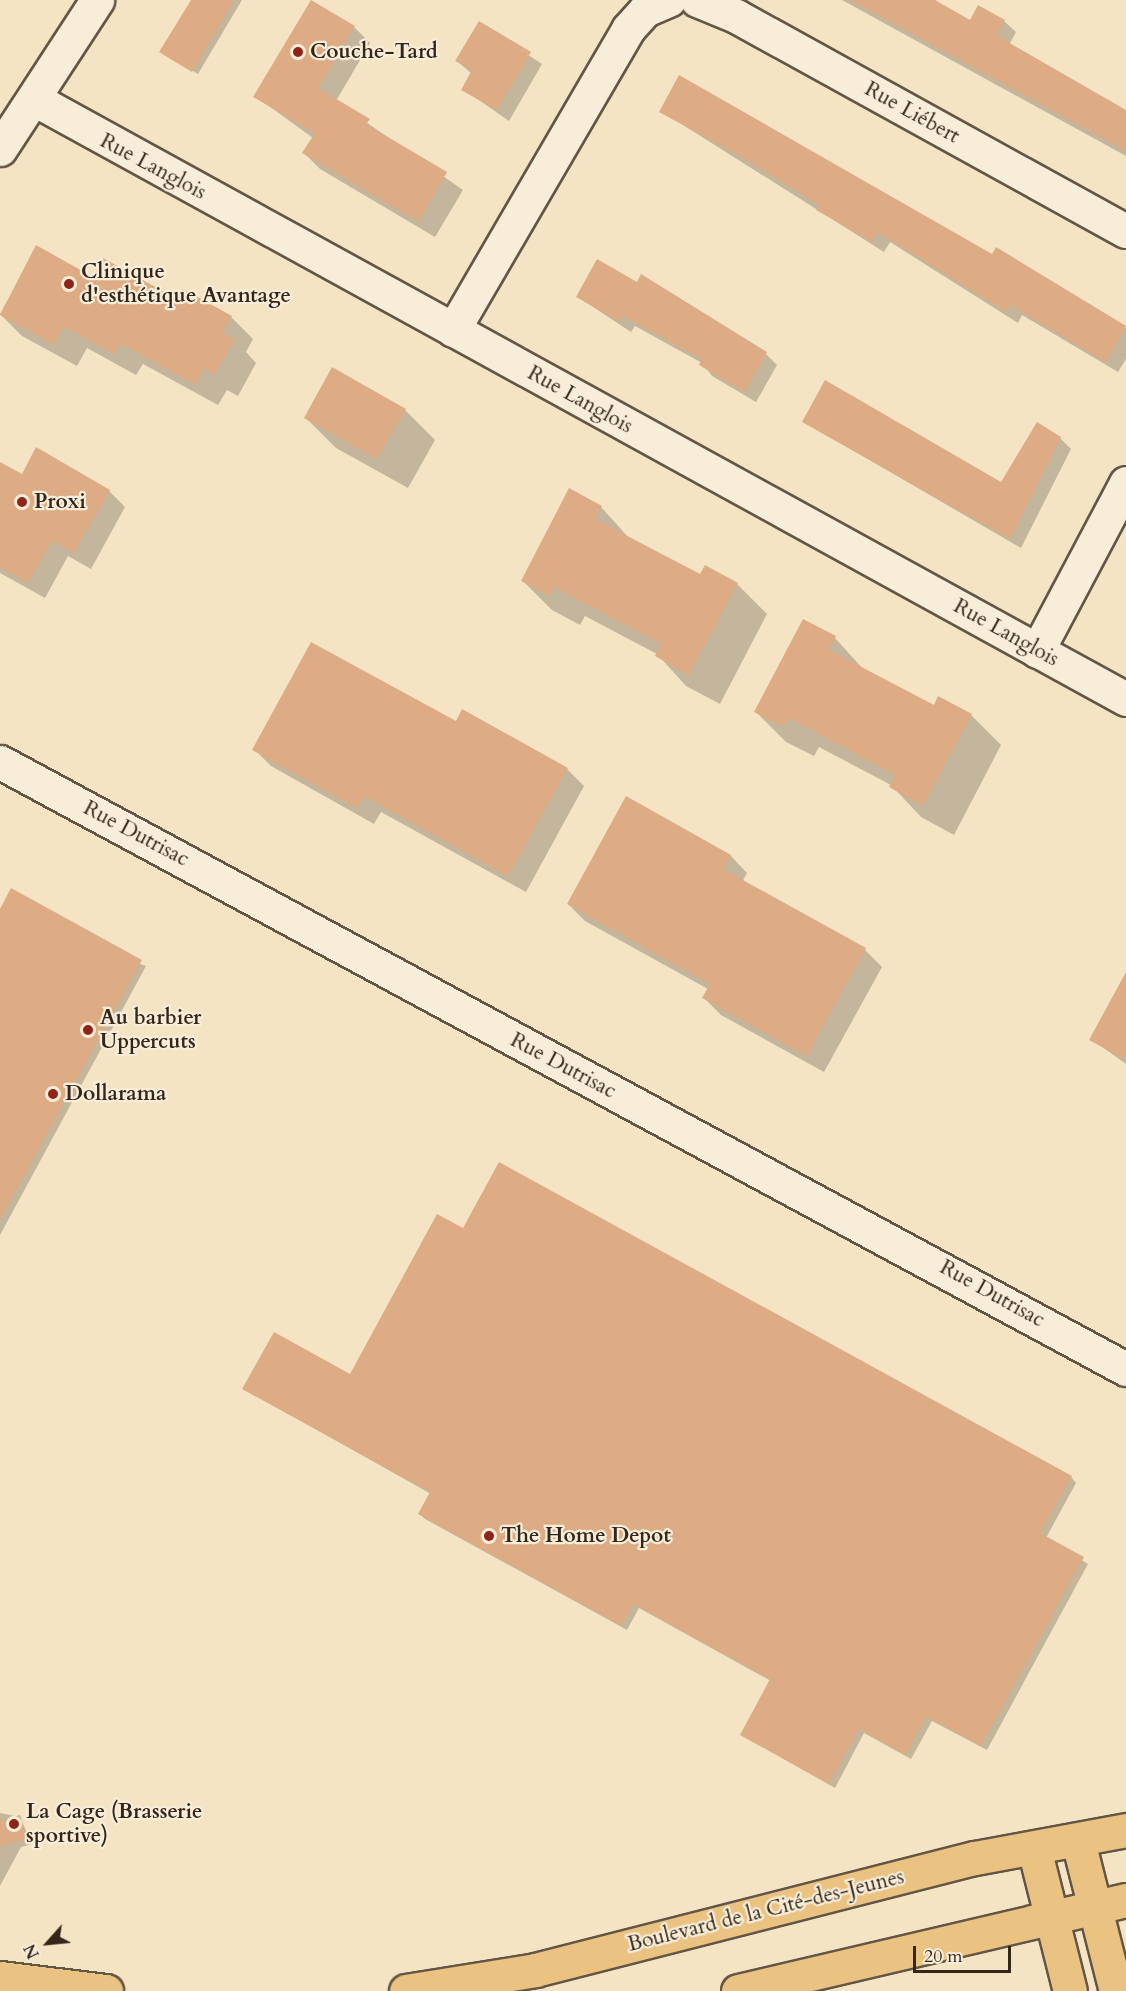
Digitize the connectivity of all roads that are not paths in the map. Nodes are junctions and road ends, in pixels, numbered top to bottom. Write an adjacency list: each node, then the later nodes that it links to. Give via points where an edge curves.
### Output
1 (97, 0): 4 (street)
2 (669, 0): 7 (street, via 645,10 628,30)
3 (697, 0): 6 (street, Rue Liébert, via 736,16)
4 (34, 99): 5 (street); 7 (street, Rue Langlois)
5 (0, 149)
6 (1126, 231)
7 (453, 330): 9 (street, Rue Langlois)
8 (1126, 483): 9 (street)
9 (1037, 651): 10 (street, Rue Langlois)
10 (1126, 699)
11 (0, 762): 12 (street, Rue Dutrisac)
12 (1126, 1369)
13 (1126, 1830): 14 (main road, Boulevard de la Cité-des-Jeunes)
14 (1078, 1841): 15 (main road, Boulevard de la Cité-des-Jeunes); 17 (main road)
15 (1034, 1848): 18 (main road); 21 (main road, Boulevard de la Cité-des-Jeunes, via 880,1880 535,1970)
16 (1126, 1900): 17 (main road)
17 (1095, 1907): 18 (main road); 24 (main road)
18 (1050, 1917): 22 (main road); 23 (main road)
19 (0, 1978): 20 (main road)
20 (106, 1991)
21 (406, 1991)
22 (738, 1991)
23 (1070, 1991)
24 (1116, 1991)

